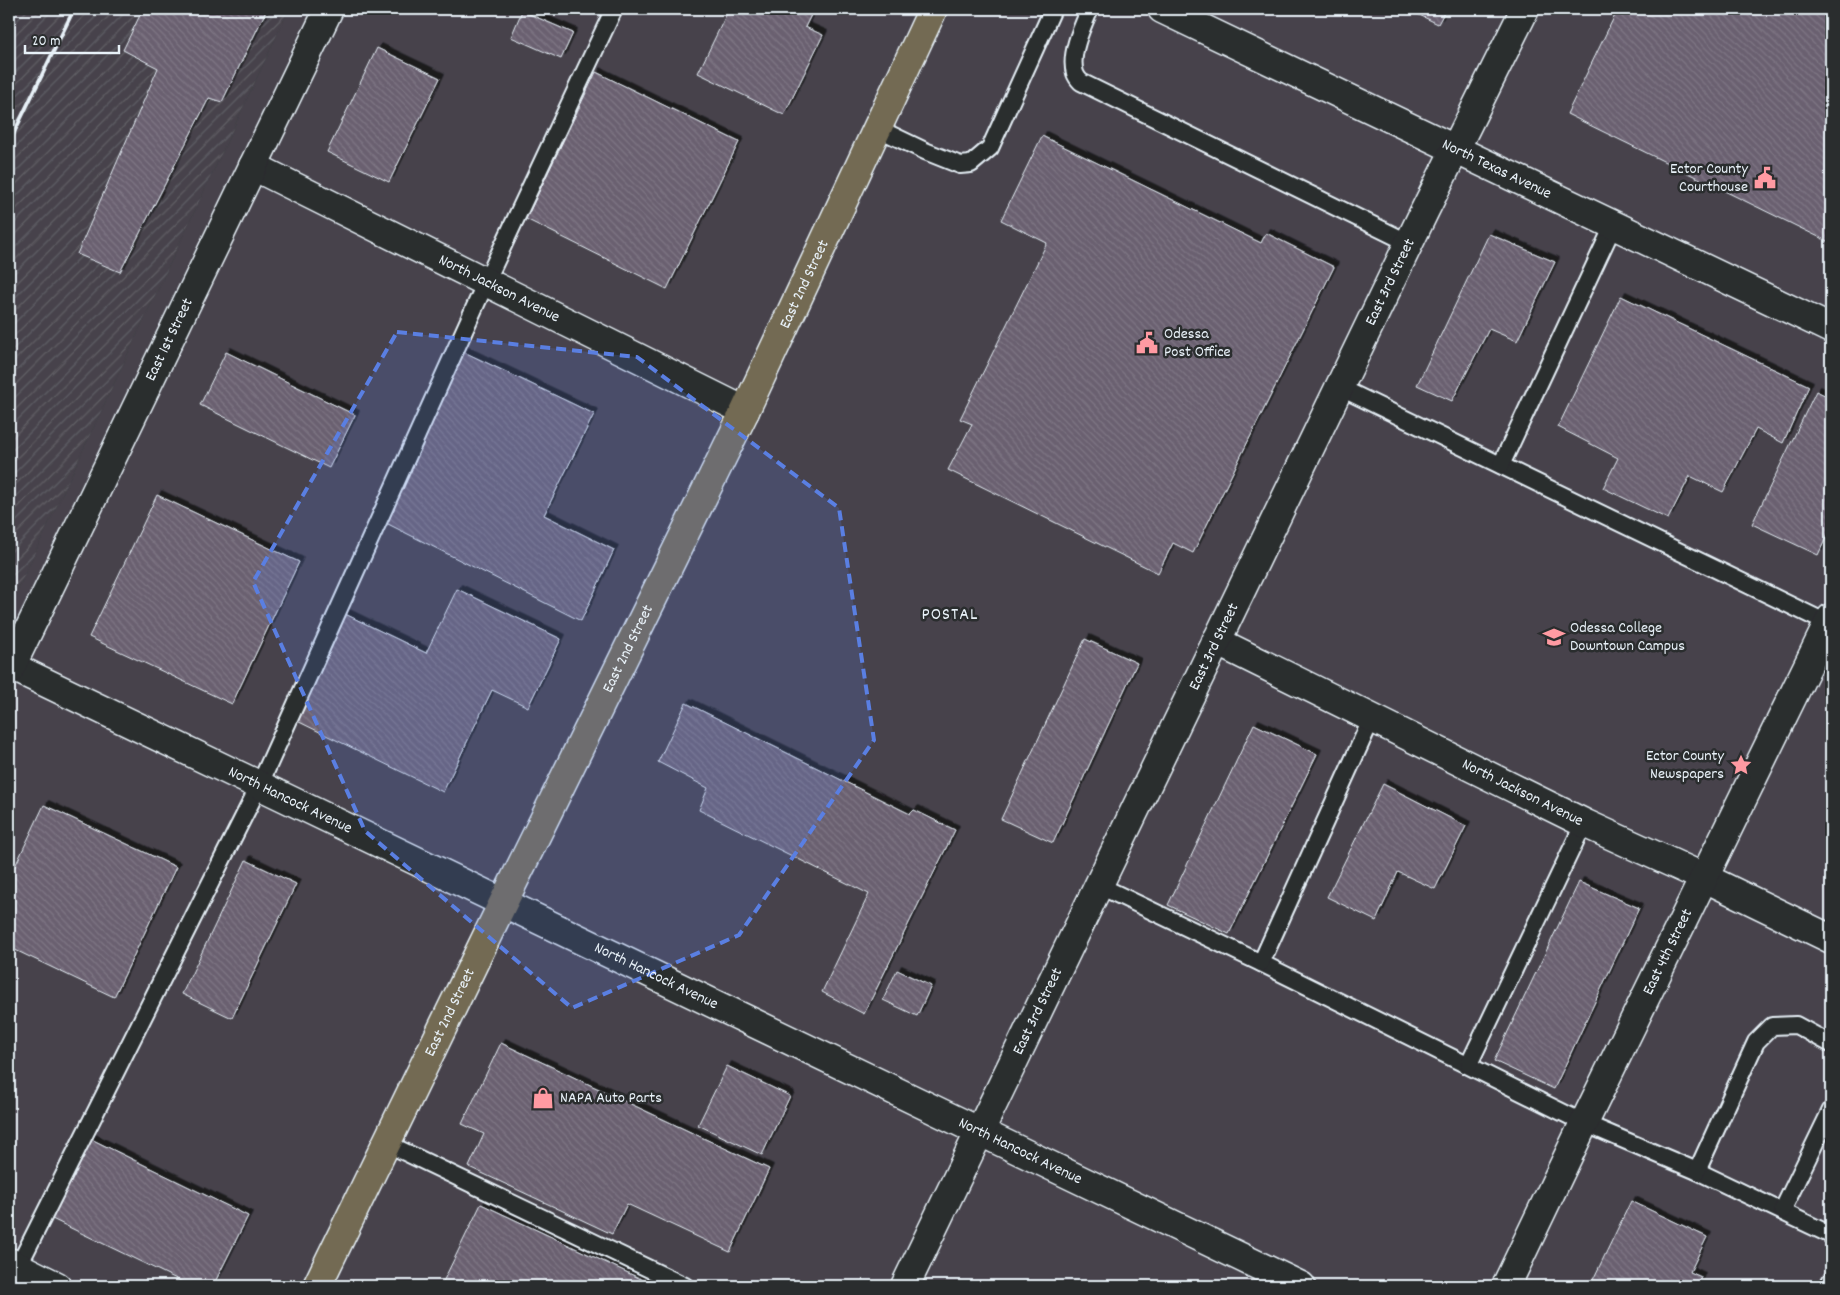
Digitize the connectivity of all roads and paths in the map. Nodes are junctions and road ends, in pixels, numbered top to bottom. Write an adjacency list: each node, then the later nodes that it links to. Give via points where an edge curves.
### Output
1 (329, 9): 10 (street, East 1st Street)
2 (614, 9): 13 (lane)
3 (933, 9): 8 (main road, East 2nd Street)
4 (1053, 9): 8 (lane, via 990,148 971,164 960,165 925,152)
5 (1090, 9): 12 (lane, via 1078,34 1074,61 1075,73 1081,82)
6 (1162, 9): 9 (street, North Texas Avenue)
7 (1525, 9): 9 (street, East 3rd Street)
8 (877, 128): 16 (main road, East 2nd Street)
9 (1455, 148): 11 (street, North Texas Avenue); 12 (street, East 3rd Street)
10 (253, 166): 13 (street, North Jackson Avenue); 20 (street, East 1st Street)
11 (1614, 224): 14 (street, North Texas Avenue); 17 (lane)
12 (1408, 243): 15 (street, East 3rd Street)
13 (486, 282): 16 (street, North Jackson Avenue); 22 (lane)
14 (1831, 329)
15 (1339, 387): 17 (lane); 19 (street, East 3rd Street)
16 (745, 412): 26 (main road, East 2nd Street)
17 (1502, 466): 18 (lane)
18 (1830, 623): 24 (street, East 4th Street)
19 (1216, 641): 21 (street, North Jackson Avenue); 25 (street, East 3rd Street)
20 (9, 666): 22 (street, North Hancock Avenue)
21 (1372, 718): 23 (street, North Jackson Avenue); 28 (lane)
22 (259, 786): 26 (street, North Hancock Avenue); 38 (lane)
23 (1584, 824): 24 (street, North Jackson Avenue); 30 (lane)
24 (1705, 878): 27 (street, North Jackson Avenue); 32 (street, East 4th Street)
25 (1098, 885): 28 (lane); 33 (street, East 3rd Street)
26 (503, 903): 33 (street, North Hancock Avenue); 34 (main road, East 2nd Street)
27 (1831, 939)
28 (1261, 963): 30 (lane)
29 (1831, 1044): 35 (lane, via 1796,1025 1772,1026 1756,1042)
30 (1469, 1064): 32 (lane)
31 (1831, 1110): 36 (lane)
32 (1584, 1123): 35 (lane); 45 (street, East 4th Street)
33 (979, 1132): 43 (street, East 3rd Street); 44 (street, North Hancock Avenue)
34 (386, 1143): 41 (main road, East 2nd Street); 42 (lane)
35 (1697, 1171): 36 (lane)
36 (1782, 1211): 37 (lane)
37 (1831, 1235)
38 (12, 1271): 40 (street)
39 (1831, 1281): 46 (lane)
40 (57, 1286)
41 (317, 1286)
42 (685, 1286)
43 (905, 1286)
44 (1300, 1286)
45 (1506, 1286)
46 (1828, 1286)

